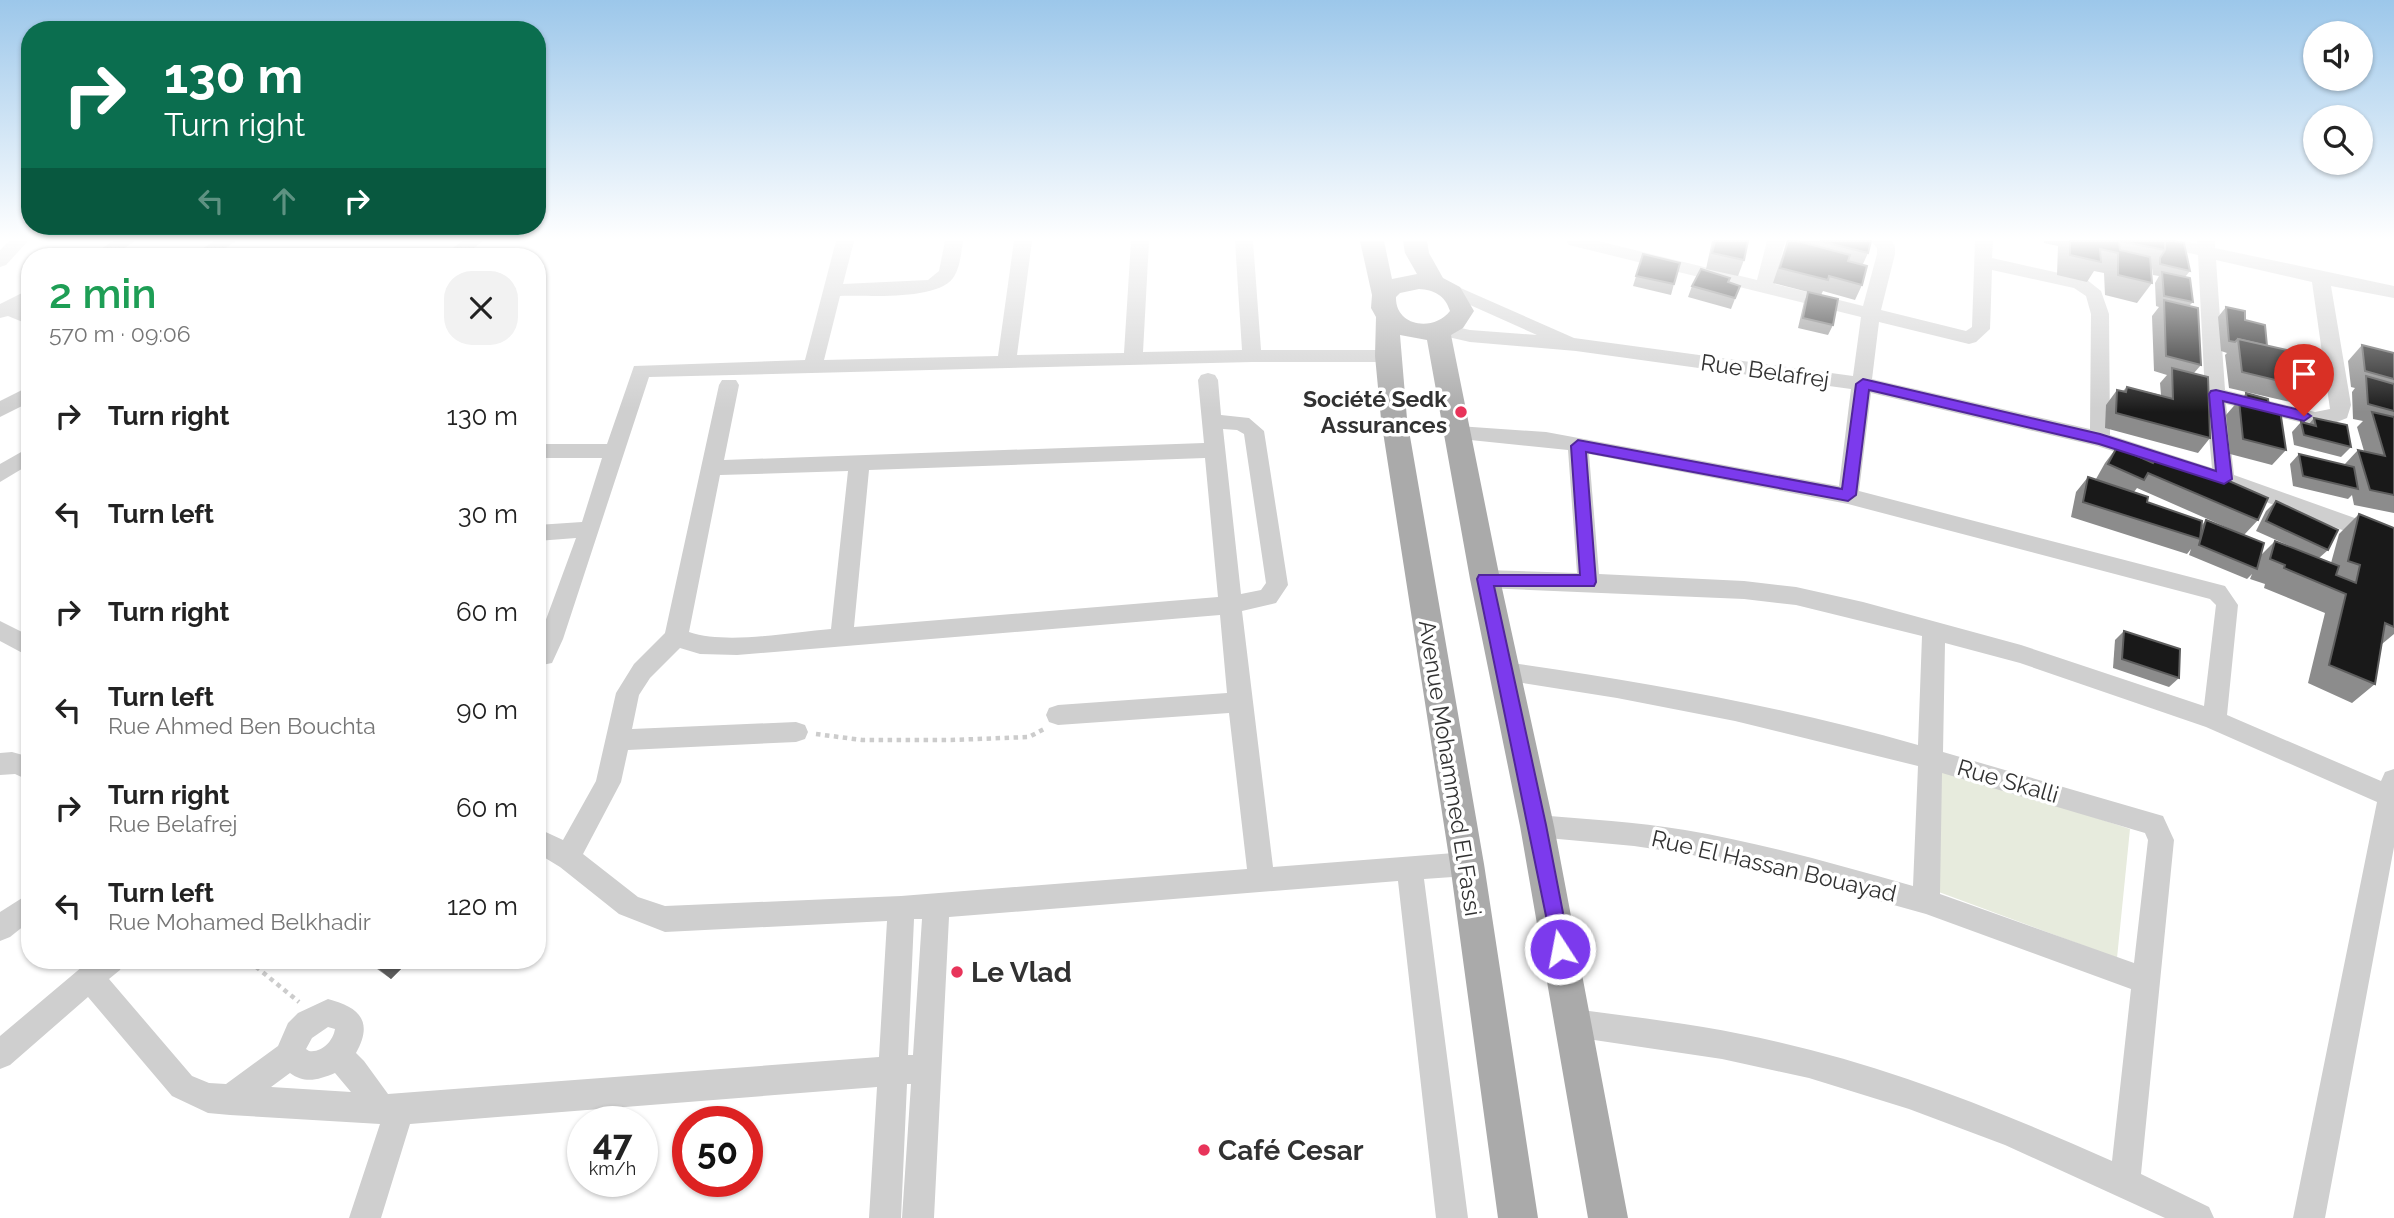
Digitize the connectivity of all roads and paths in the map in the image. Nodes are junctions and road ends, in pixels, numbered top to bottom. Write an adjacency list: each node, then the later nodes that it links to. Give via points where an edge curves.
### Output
1 (829, 298): 26 (street)
2 (1015, 298): 25 (street)
3 (1137, 298): 24 (street)
4 (1248, 298): 22 (street)
5 (1384, 298): 16 (main road, Avenue Mohammed El Fassi)
6 (1389, 298): 16 (main road)
7 (1457, 298): 20 (main road, via 1462,311 1452,325)
8 (1470, 298): 21 (street, Rue Belafrej)
9 (1813, 298): 18 (street)
10 (1875, 298): 18 (street)
11 (1982, 298): 18 (street, via 1981,329 1969,338)
12 (2097, 298): 35 (street)
13 (2210, 298): 30 (street)
14 (2324, 298): 30 (street, via 2340,413 2315,419)
15 (21, 300): 17 (street)
16 (1386, 306): 20 (main road, via 1410,330); 23 (main road, Avenue Mohammed El Fassi)
17 (4, 310): 19 (street)
18 (1871, 312): 28 (street)
19 (21, 316)
20 (1440, 330): 21 (street, Rue Belafrej); 34 (main road)
21 (1576, 345): 28 (street, Rue Belafrej)
22 (1252, 356): 23 (street); 24 (street)
23 (1388, 356): 71 (main road, Avenue Mohammed El Fassi, via 1394,419)
24 (1133, 360): 25 (street)
25 (1007, 361): 26 (street)
26 (813, 366): 39 (street, via 641,371)
27 (1208, 380): 33 (street)
28 (1863, 384): 35 (street, Rue Belafrej); 45 (street)
29 (729, 386): 42 (street)
30 (2216, 394): 44 (street)
31 (21, 398): 32 (street)
32 (0, 410)
33 (1211, 421): 37 (street); 51 (street, via 1241,423 1254,431 1277,585 1268,597)
34 (1458, 433): 36 (street, via 1546,439); 49 (main road)
35 (2100, 439): 44 (street, Rue Belafrej)
36 (1578, 446): 45 (street); 50 (street)
37 (1213, 450): 41 (street); 51 (street)
38 (546, 451): 39 (street)
39 (615, 451): 46 (street)
40 (21, 460): 43 (street)
41 (859, 463): 42 (street); 54 (street)
42 (711, 468): 55 (street)
43 (0, 474)
44 (2224, 479): 48 (street, Rue Belafrej)
45 (1848, 495): 61 (street, via 2222,596 2227,606)
46 (590, 529): 47 (street); 57 (street)
47 (546, 532)
48 (2394, 541)
49 (1485, 579): 50 (street); 58 (main road)
50 (1589, 582): 53 (street, via 1796,596)
51 (1231, 605): 54 (street); 59 (street)
52 (1, 631): 56 (street)
53 (1934, 631): 61 (street, via 2021,654); 64 (street, Rue El Hassan Bouayad)
54 (842, 636): 55 (street, via 737,646 700,645)
55 (676, 637): 63 (street, via 642,671 628,693)
56 (21, 643)
57 (546, 646)
58 (1506, 672): 64 (street, Rue Skalli, via 1735,711); 68 (main road)
59 (1240, 702): 60 (street); 73 (street)
60 (1058, 715): 62 (path, via 1029,737 862,740)
61 (2214, 720): 67 (street)
62 (796, 732): 63 (street)
63 (618, 740): 70 (street, via 608,782)
64 (1929, 758): 74 (street, Rue El Hassan Bouayad); 81 (street, Rue Skalli, via 2154,824 2161,839)
65 (0, 764): 66 (street)
66 (21, 765)
67 (2393, 791): 99 (street)
68 (1537, 825): 74 (street, Rue El Hassan Bouayad, via 1688,842); 83 (main road)
69 (546, 846): 70 (street)
70 (566, 857): 76 (street, via 629,908 665,919)
71 (1466, 864): 72 (street); 96 (main road, Avenue Mohammed El Fassi)
72 (1410, 870): 73 (street); 95 (street)
73 (1261, 879): 75 (street)
74 (1926, 902): 81 (street, Rue El Hassan Bouayad)
75 (936, 905): 76 (street); 87 (street)
76 (901, 908): 88 (street)
77 (21, 912): 78 (street)
78 (0, 928)
79 (100, 969): 85 (street); 89 (street, via 182,1086 208,1098)
80 (259, 969): 82 (path)
81 (2145, 980): 91 (street, Rue Skalli)
82 (316, 1017): 84 (street, via 297,1033); 86 (street, via 338,1013 346,1017 350,1025 345,1046)
83 (1574, 1023): 91 (street, via 1731,1047 1860,1078 1959,1113); 97 (main road)
84 (291, 1054): 86 (street, via 304,1066 326,1063); 89 (street)
85 (0, 1055)
86 (337, 1056): 90 (street)
87 (927, 1068): 88 (street); 94 (street)
88 (894, 1071): 90 (street); 93 (street)
89 (230, 1100): 90 (street)
90 (389, 1109): 92 (street)
91 (2125, 1182): 98 (street)
92 (365, 1218)
93 (885, 1218)
94 (918, 1218)
95 (1451, 1218)
96 (1518, 1218)
97 (1608, 1218)
98 (2198, 1218)
99 (2309, 1218)

